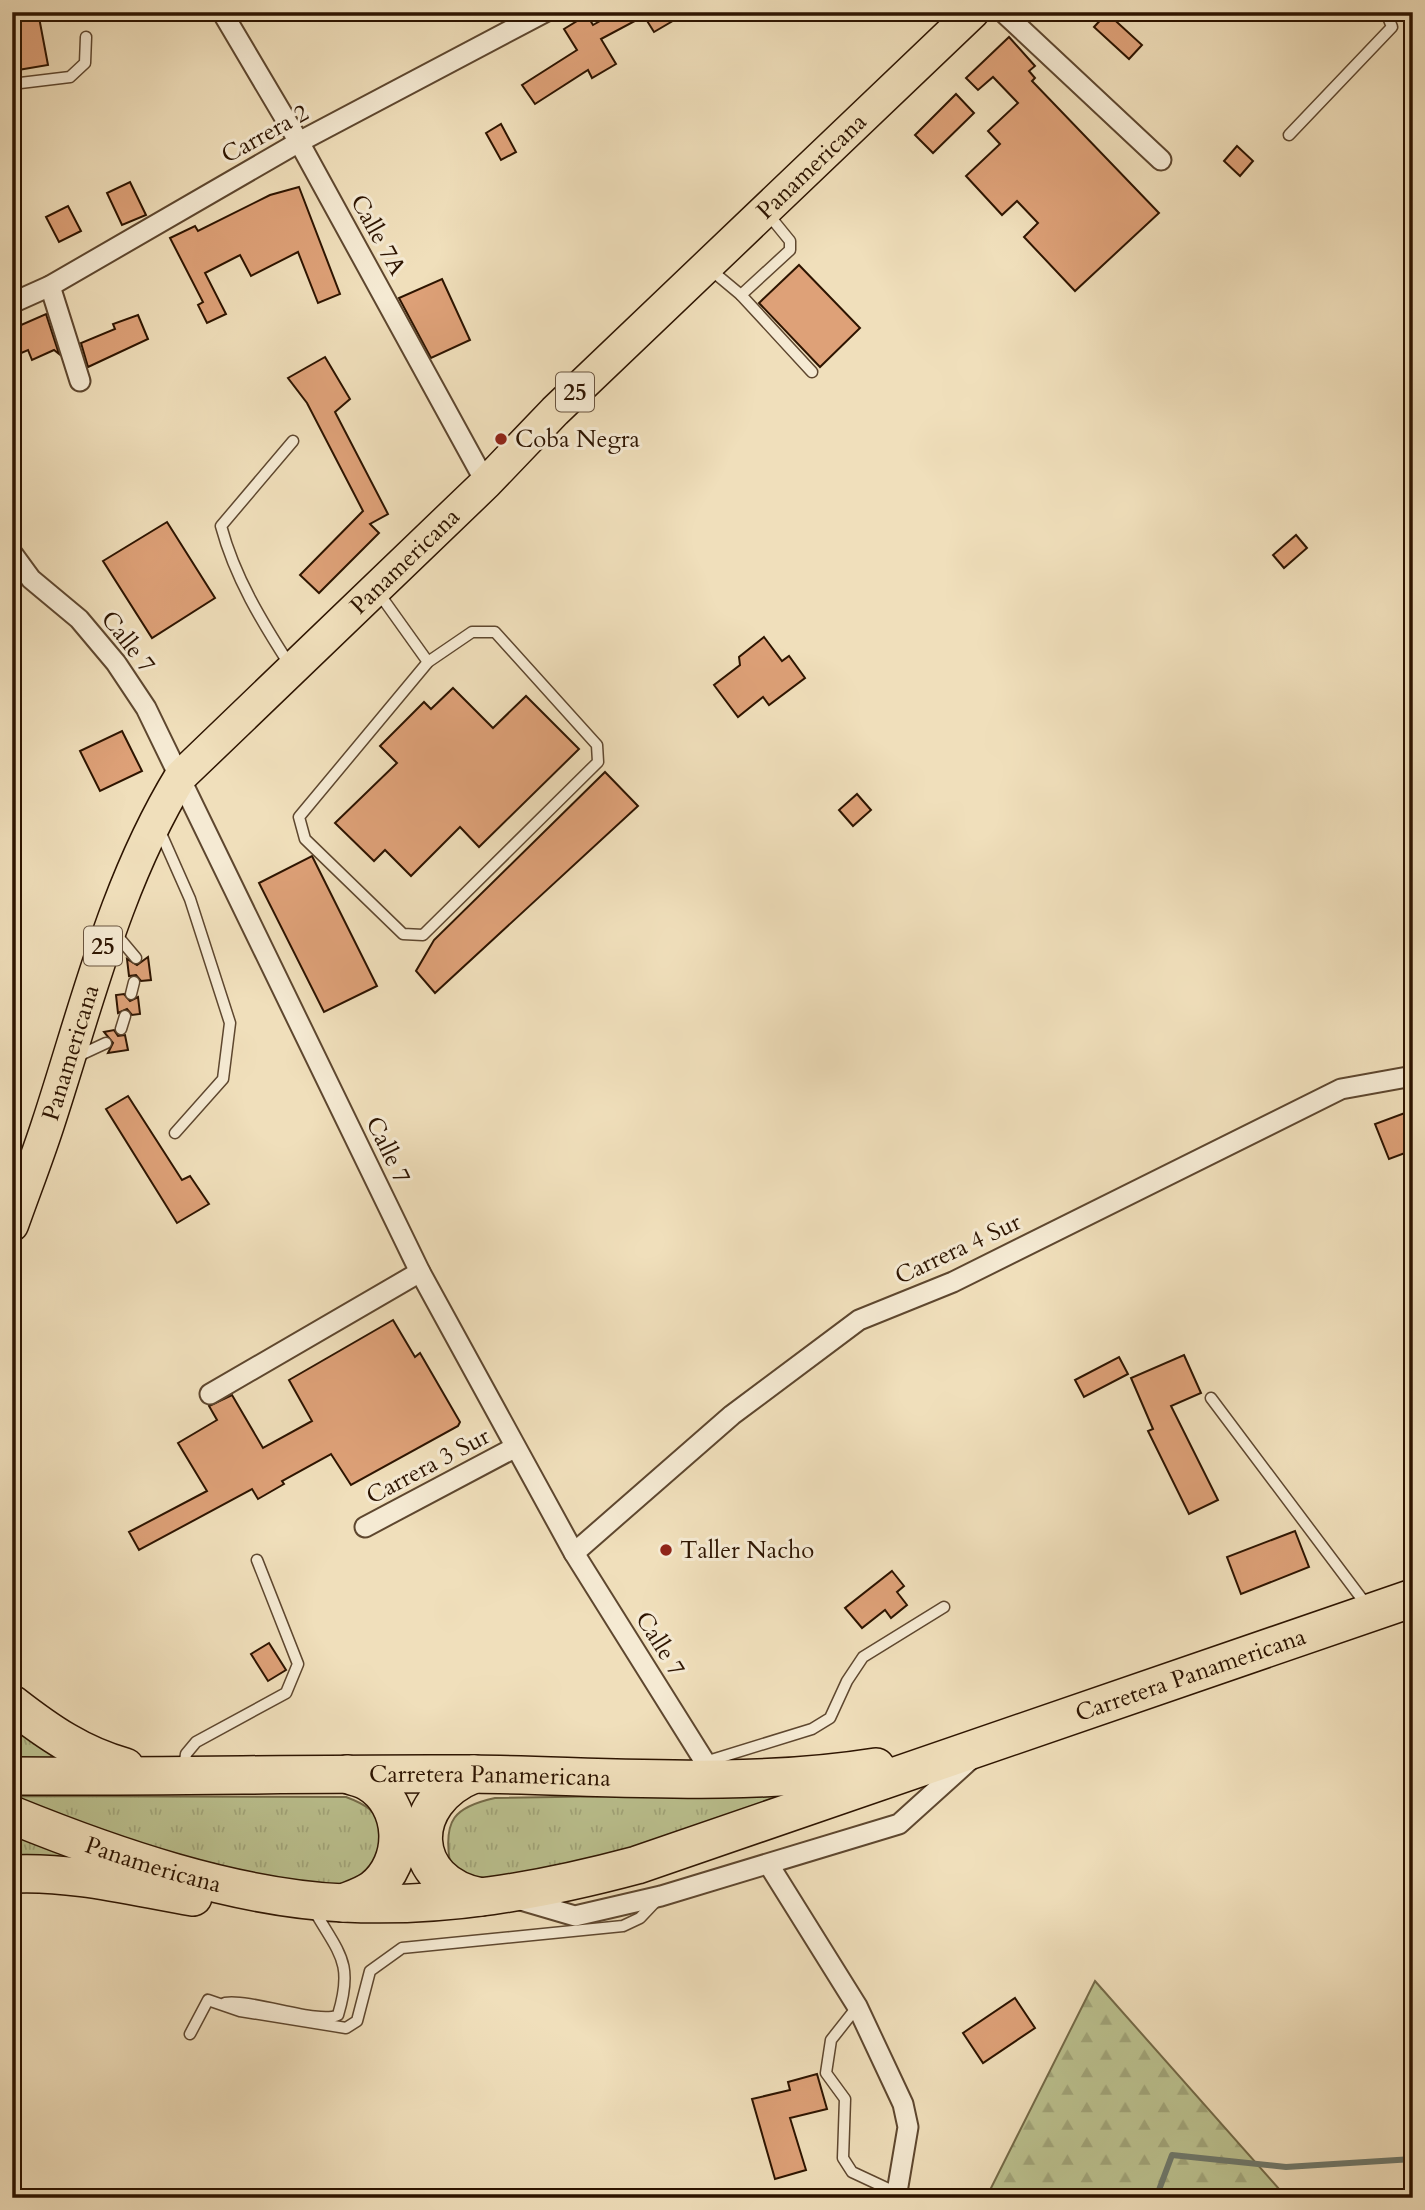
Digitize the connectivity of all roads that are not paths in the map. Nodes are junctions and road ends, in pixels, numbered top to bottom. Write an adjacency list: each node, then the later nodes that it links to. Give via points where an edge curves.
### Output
1 (222, 12): 9 (street, Calle 7A)
2 (545, 12): 9 (street, Carrera 2)
3 (973, 12): 11 (main road, Panamericana / 25)
4 (1003, 12): 10 (street)
5 (1386, 12): 8 (lane, via 1392,26)
6 (86, 37): 7 (lane, via 85,63 70,77)
7 (12, 84)
8 (1289, 135)
9 (299, 142): 13 (street, Carrera 2); 19 (street, Calle 7A)
10 (1161, 160)
11 (765, 211): 12 (main road, Panamericana / 25); 14 (lane, via 790,241 790,250)
12 (707, 266): 14 (lane); 19 (main road, Panamericana / 25, via 555,411)
13 (50, 286): 15 (street, Carrera 2); 17 (street)
14 (741, 295): 16 (lane)
15 (12, 303)
16 (812, 372)
17 (80, 381)
18 (293, 441): 23 (lane, via 221,526 229,556 253,607)
19 (486, 484): 21 (main road, Panamericana / 25)
20 (12, 553): 24 (street, Calle 7, via 31,579 79,619 116,663 146,708)
21 (376, 588): 22 (lane); 23 (main road, Panamericana / 25)
22 (428, 662): 22 (lane, via 471,632 495,632 597,745 598,762 423,935 403,934 305,839 299,817)
23 (293, 670): 24 (main road, Panamericana / 25)
24 (181, 776): 25 (main road, Panamericana / 25); 37 (street, Calle 7)
25 (155, 819): 26 (main road, Panamericana / 25); 35 (lane, via 190,900 230,1023 223,1079)
26 (109, 928): 27 (lane); 33 (main road, Panamericana / 25)
27 (136, 958)
28 (134, 982): 29 (lane)
29 (131, 993)
30 (125, 1016): 31 (lane)
31 (121, 1029)
32 (106, 1043): 33 (lane)
33 (67, 1060): 36 (main road, Panamericana / 25)
34 (1413, 1076): 42 (street, Carrera 4 Sur, via 1341,1089 953,1282 859,1320 732,1415)
35 (175, 1133)
36 (12, 1225)
37 (420, 1272): 38 (street); 40 (street, Calle 7)
38 (210, 1394)
39 (1211, 1398): 46 (lane)
40 (514, 1448): 41 (street, Carrera 3 Sur); 42 (street, Calle 7)
41 (365, 1527)
42 (574, 1553): 49 (street, Calle 7)
43 (257, 1560): 52 (lane, via 298,1664 286,1693 196,1742)
44 (1413, 1598): 46 (highway, Carretera Panamericana)
45 (944, 1607): 49 (lane, via 863,1657 830,1718 812,1730)
46 (1372, 1612): 48 (highway, Carretera Panamericana)
47 (12, 1704): 52 (highway, via 53,1736 101,1761)
48 (975, 1750): 49 (highway, Carretera Panamericana, via 802,1776); 55 (street, via 899,1824); 58 (highway, Carretera Panamericana, via 637,1865 569,1884)
49 (710, 1770): 51 (highway, Carretera Panamericana)
50 (344, 1773): 51 (highway, Carretera Panamericana); 52 (highway, Carretera Panamericana); 60 (highway, via 368,1782 386,1798 397,1821 398,1847 390,1870 372,1889)
51 (474, 1774): 58 (highway, via 452,1783 436,1798 426,1818 424,1841 430,1863 443,1881 463,1894)
52 (168, 1775): 53 (highway, Carretera Panamericana)
53 (12, 1776)
54 (12, 1815): 59 (highway, Panamericana, via 117,1854 206,1880)
55 (769, 1864): 57 (street); 62 (street)
56 (12, 1874): 59 (highway, via 86,1879 217,1902 265,1904)
57 (661, 1896): 58 (street, via 575,1916); 61 (lane, via 640,1918 622,1926 402,1948 370,1970 357,2021 346,2028 240,2011)
58 (495, 1897): 60 (highway, Carretera Panamericana)
59 (304, 1899): 60 (highway, Carretera Panamericana); 61 (lane, via 346,1965 338,2015 323,2018 241,2001)
60 (343, 1903)
61 (224, 2003): 63 (lane, via 208,2000)
62 (858, 2006): 64 (street, via 903,2104 908,2127); 64 (lane, via 831,2039 826,2073 845,2099 844,2158 852,2172)
63 (190, 2034)
64 (897, 2195)

